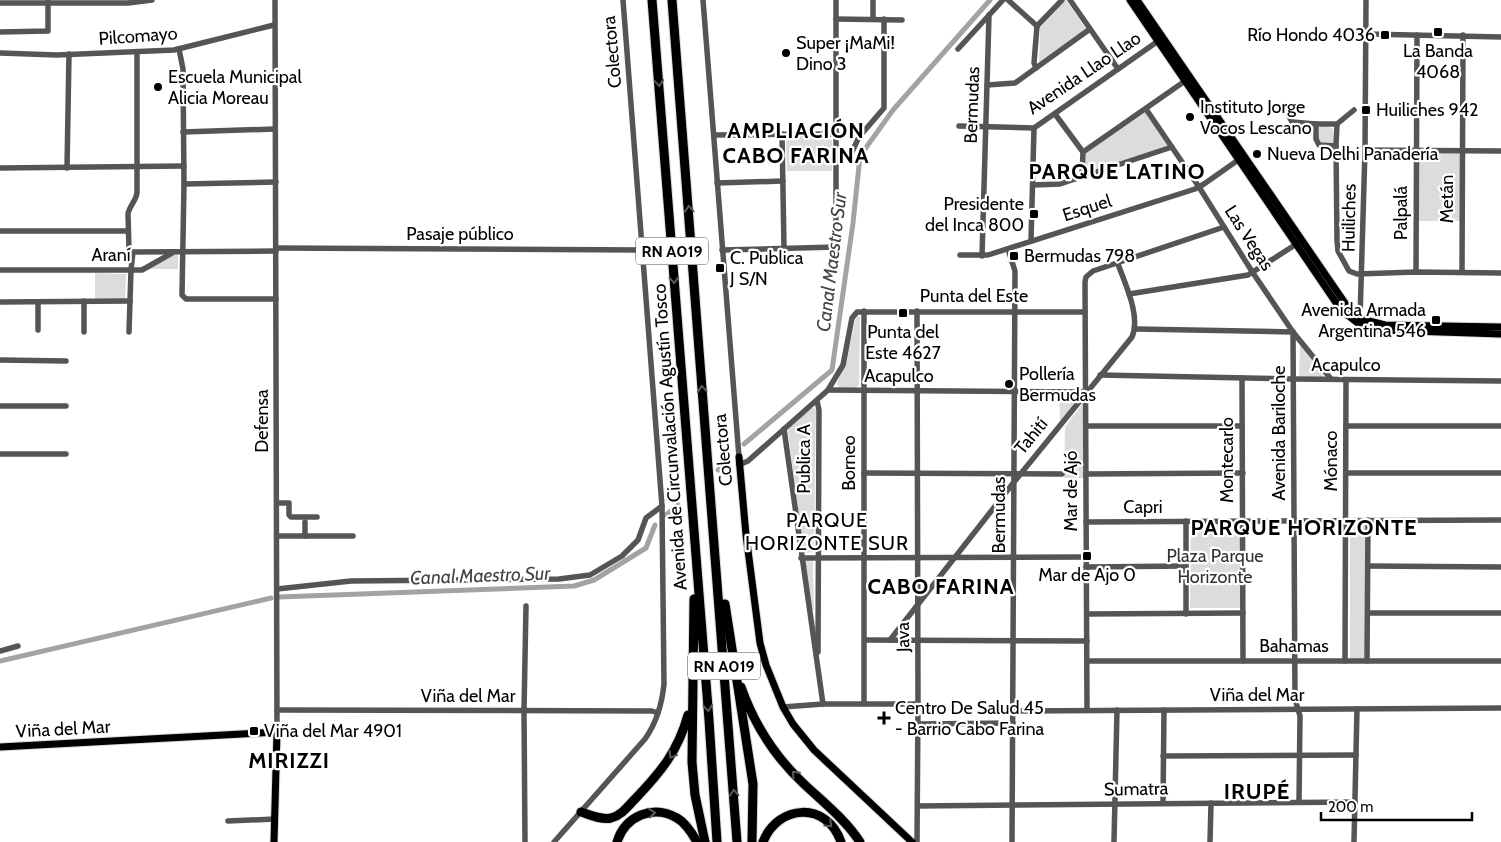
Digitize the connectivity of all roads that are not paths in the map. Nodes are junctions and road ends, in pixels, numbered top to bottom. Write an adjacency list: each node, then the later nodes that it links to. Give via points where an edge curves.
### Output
1 (152, 0): 18 (street, via 135,3)
2 (275, 0): 25 (street, Defensa)
3 (623, 0): 86 (street, Colectora)
4 (646, 0): 39 (highway)
5 (652, 0): 39 (highway, Avenida de Circunvalación Agustín Tosco / RN A019)
6 (672, 0): 163 (highway, Avenida de Circunvalación Agustín Tosco / RN A019, one-way to 6)
7 (703, 0): 57 (street, Colectora)
8 (836, 0): 21 (street)
9 (873, 0): 22 (street)
10 (1002, 0): 20 (street)
11 (1008, 0): 26 (street)
12 (1062, 0): 26 (street)
13 (1070, 0): 27 (street)
14 (1130, 0): 33 (main road)
15 (1137, 0): 33 (main road)
16 (1366, 0): 29 (street, Huiliches)
17 (48, 2): 18 (street); 19 (street); 28 (street, via 48,31)
18 (76, 2)
19 (0, 3)
20 (989, 15): 35 (street); 43 (street, Bermudas)
21 (836, 19): 22 (street); 56 (street)
22 (873, 19): 23 (street)
23 (884, 20): 24 (street); 65 (street, via 884,108 859,137 850,156)
24 (902, 20)
25 (274, 25): 34 (street, Pilcomayo); 53 (street, Defensa)
26 (1037, 26): 40 (street)
27 (1090, 29): 40 (street); 41 (street)
28 (0, 32)
29 (1366, 34): 30 (street); 60 (street, Huiliches)
30 (1417, 35): 31 (street); 61 (street, Palpalá)
31 (1463, 35): 32 (street); 62 (street, Metán)
32 (1501, 36)
33 (1160, 39): 41 (street, Avenida Llao Llao); 42 (main road); 66 (main road)
34 (179, 50): 37 (street, Pilcomayo); 54 (street, via 183,69)
35 (958, 50)
36 (0, 53): 38 (street, Pilcomayo)
37 (137, 53): 38 (street, Pilcomayo); 68 (street)
38 (69, 54): 70 (street)
39 (657, 60): 174 (highway, Avenida de Circunvalación Agustín Tosco / RN A019, one-way to 174)
40 (1036, 68): 43 (street, via 1015,83)
41 (1118, 69): 47 (street, Avenida Llao Llao)
42 (1185, 81): 45 (street); 66 (main road)
43 (987, 85): 51 (street, Bermudas)
44 (1284, 107): 48 (street, via 1292,122)
45 (1146, 109): 59 (street, Las Vegas); 64 (street)
46 (1354, 110): 49 (street)
47 (1056, 114): 52 (street, Avenida Llao Llao); 64 (street)
48 (1316, 124): 49 (street); 58 (street, via 1319,145)
49 (1337, 124): 58 (street)
50 (959, 126): 51 (street, Avenida Llao Llao)
51 (986, 126): 52 (street, Avenida Llao Llao); 92 (street, Bermudas)
52 (1034, 128): 76 (street)
53 (275, 129): 54 (street); 73 (street, Defensa)
54 (183, 132): 67 (street)
55 (782, 134): 56 (street); 57 (street); 72 (street)
56 (836, 134): 65 (street)
57 (714, 135): 74 (street, Colectora)
58 (1336, 146): 99 (street, via 1338,251 1349,271)
59 (1172, 147): 71 (street); 77 (street, Las Vegas)
60 (1366, 150): 61 (street); 99 (street, Huiliches)
61 (1417, 150): 62 (street); 96 (street, Palpalá)
62 (1462, 151): 63 (street); 97 (street, Metán)
63 (1501, 151)
64 (1083, 152): 71 (street)
65 (837, 158): 83 (street, via 836,247)
66 (1241, 158): 77 (street, Esquel); 82 (main road)
67 (184, 166): 68 (street); 75 (street)
68 (137, 167): 70 (street); 80 (street, via 137,195 129,209)
69 (0, 168): 70 (street)
70 (67, 168)
71 (1082, 177): 76 (street, via 1056,185)
72 (783, 181): 74 (street); 83 (street)
73 (276, 182): 75 (street); 85 (street, Defensa)
74 (717, 183): 87 (street, Colectora)
75 (184, 184): 90 (street)
76 (1033, 185): 81 (street)
77 (1199, 187): 78 (street, Las Vegas); 81 (street, Esquel)
78 (1224, 228): 93 (street); 98 (street, Las Vegas)
79 (0, 231): 80 (street)
80 (127, 231): 88 (street, via 129,250)
81 (1032, 241): 84 (street, Esquel)
82 (1298, 242): 98 (street); 111 (main road); 118 (main road, via 1341,310 1364,327)
83 (784, 248): 87 (street)
84 (1008, 249): 92 (street, Esquel); 109 (street, Bermudas, via 1015,271)
85 (276, 250): 86 (street, Pasaje público); 90 (street, Araní); 102 (street, Defensa)
86 (643, 250): 153 (street, Colectora)
87 (722, 250): 142 (street, Colectora)
88 (133, 252): 89 (street); 95 (street)
89 (174, 252): 90 (street, Araní); 95 (street, Araní, via 142,270)
90 (182, 252): 102 (street, via 183,298)
91 (960, 256): 92 (street, Esquel)
92 (982, 256)
93 (1118, 264): 101 (street); 110 (street, Mar de Ajó, via 1089,274 1085,282)
94 (0, 270): 95 (street, Araní)
95 (131, 270): 104 (street)
96 (1416, 272): 97 (street); 99 (street)
97 (1462, 272): 100 (street)
98 (1253, 273): 101 (street); 117 (street, Las Vegas)
99 (1363, 273): 111 (street, Huiliches)
100 (1501, 273)
101 (1129, 294): 113 (street)
102 (276, 299): 152 (street, Defensa)
103 (84, 301): 104 (street); 106 (street); 115 (street)
104 (130, 301): 116 (street)
105 (0, 302): 106 (street)
106 (38, 302): 114 (street)
107 (864, 311): 108 (street, Punta del Este); 127 (street, via 852,318 843,365); 128 (street, Borneo)
108 (917, 311): 109 (street, Punta del Este); 129 (street, Java)
109 (1015, 311): 110 (street, Punta del Este); 130 (street, Bermudas)
110 (1085, 312): 131 (street, Mar de Ajó)
111 (1360, 318): 112 (main road, via 1385,325)
112 (1501, 327)
113 (1136, 329): 117 (street); 121 (street, Tahití)
114 (38, 330)
115 (84, 332)
116 (129, 332)
117 (1293, 332): 123 (street, Avenida Bariloche); 124 (street, Las Vegas)
118 (1501, 334)
119 (0, 360): 120 (street)
120 (66, 361)
121 (1100, 375): 122 (street, Acapulco); 131 (street, Tahití)
122 (1242, 378): 123 (street, Acapulco); 136 (street, Montecarlo)
123 (1294, 379): 124 (street, Acapulco); 155 (street, Avenida Bariloche)
124 (1331, 379): 125 (street, Acapulco)
125 (1346, 380): 126 (street, Acapulco); 137 (street, Mónaco)
126 (1501, 381)
127 (828, 390): 128 (street, Acapulco); 132 (street)
128 (864, 391): 129 (street, Acapulco); 144 (street, Borneo)
129 (917, 391): 130 (street, Acapulco); 147 (street, Java)
130 (1014, 392): 131 (street, Acapulco); 148 (street, Bermudas)
131 (1086, 392): 135 (street, Mar de Ajó); 148 (street, Tahití)
132 (816, 400): 139 (street); 173 (street, Publica A, via 819,410)
133 (0, 406): 134 (street)
134 (66, 406)
135 (1086, 426): 136 (street); 150 (street, Mar de Ajó)
136 (1242, 426): 145 (street, Montecarlo)
137 (1346, 426): 138 (street); 143 (street, Mónaco)
138 (1501, 426)
139 (784, 430): 142 (street, via 748,461); 172 (street, Publica A)
140 (0, 454): 141 (street)
141 (66, 454)
142 (739, 461): 208 (main road, Colectora, via 760,643)
143 (1346, 472): 146 (street); 156 (street, Mónaco)
144 (864, 473): 147 (street); 167 (street, Borneo)
145 (1242, 473): 150 (street); 160 (street, Montecarlo)
146 (1501, 473)
147 (918, 474): 148 (street); 168 (street, Java)
148 (1017, 474): 149 (street); 151 (street, Bermudas)
149 (1062, 474)
150 (1086, 474): 162 (street, Mar de Ajó)
151 (1014, 482): 169 (street); 170 (street, Bermudas)
152 (277, 503): 154 (street, via 289,503 291,517); 164 (street, Defensa)
153 (662, 506): 179 (street, via 646,518 638,540 622,556 582,577 351,581); 218 (street, Colectora, via 664,675)
154 (317, 517)
155 (1294, 520): 156 (street, Capri); 160 (street, Capri); 202 (street, Avenida Bariloche)
156 (1346, 520): 157 (street, Capri); 198 (street, Mónaco)
157 (1368, 520): 158 (street, Capri); 176 (street)
158 (1501, 520)
159 (1186, 521): 160 (street, Capri); 162 (street, Capri); 175 (street)
160 (1243, 521): 182 (street, Montecarlo)
161 (305, 522): 165 (street)
162 (1086, 522): 171 (street, Mar de Ajó)
163 (713, 525): 196 (highway); 243 (highway, Avenida de Circunvalación Agustín Tosco / RN A019, one-way to 163)
164 (277, 536): 165 (street); 179 (street, Defensa)
165 (305, 536): 166 (street)
166 (353, 536)
167 (864, 557): 168 (street); 173 (street); 189 (street, Borneo)
168 (918, 557): 169 (street); 180 (street, Java)
169 (956, 557): 170 (street); 180 (street)
170 (1014, 557): 171 (street); 192 (street, Bermudas)
171 (1086, 557): 178 (street, Mar de Ajó)
172 (801, 558): 173 (street); 187 (street, Publica A)
173 (819, 558): 188 (street, Publica A)
174 (696, 559): 204 (highway); 242 (highway, Avenida de Circunvalación Agustín Tosco / RN A019, one-way to 242)
175 (1186, 566): 178 (street); 186 (street)
176 (1368, 566): 177 (street); 183 (street)
177 (1501, 567)
178 (1086, 568): 185 (street, Mar de Ajó)
179 (277, 589): 211 (street, Defensa)
180 (918, 605): 190 (street); 191 (street, Java)
181 (526, 606): 216 (street)
182 (1243, 613): 186 (street); 201 (street, Montecarlo)
183 (1368, 613): 184 (street); 199 (street)
184 (1501, 613)
185 (1086, 614): 186 (street); 193 (street, Mar de Ajó)
186 (1186, 614)
187 (810, 617): 188 (street); 203 (street, Publica A)
188 (818, 617): 203 (street, Publica A)
189 (865, 640): 190 (street); 206 (street, Borneo)
190 (890, 640): 191 (street)
191 (918, 640): 192 (street); 207 (street, Java)
192 (1013, 640): 193 (street); 217 (street, Bermudas)
193 (1087, 641): 197 (street, Mar de Ajó)
194 (18, 646): 195 (street)
195 (0, 651)
196 (733, 661): 244 (highway, via 753,784); 247 (highway, one-way to 196, via 844,821 796,776 769,744 747,704)
197 (1087, 661): 201 (street, Bahamas); 212 (street, Mar de Ajó)
198 (1345, 661): 199 (street, Bahamas); 202 (street, Bahamas)
199 (1367, 661): 200 (street, Bahamas)
200 (1501, 661)
201 (1243, 662): 202 (street, Bahamas)
202 (1295, 662): 215 (street, Avenida Bariloche)
203 (818, 669): 205 (street, Publica A)
204 (693, 692): 233 (highway, one-way to 233, via 680,740 651,782 621,813 611,818); 241 (highway, via 692,762)
205 (823, 704): 206 (street); 208 (street)
206 (864, 704): 207 (street)
207 (918, 704): 220 (street, Java)
208 (784, 707): 248 (main road, Colectora, via 814,750)
209 (1501, 708): 210 (street, Viña del Mar)
210 (1357, 709): 215 (street, Viña del Mar); 223 (street)
211 (277, 710): 216 (street, Viña del Mar); 221 (street, Defensa)
212 (1087, 710): 213 (street, Viña del Mar); 217 (street, Viña del Mar)
213 (1117, 710): 214 (street, Viña del Mar); 230 (street)
214 (1164, 710): 215 (street, Viña del Mar); 224 (street)
215 (1298, 710): 225 (street, Avenida Bariloche)
216 (524, 711): 218 (street, Viña del Mar); 237 (street)
217 (1013, 711): 219 (street, Bermudas)
218 (658, 713): 233 (street, Colectora, via 645,739)
219 (1013, 723): 220 (street); 231 (street, Bermudas)
220 (918, 724): 232 (street, Java)
221 (277, 732): 222 (main road, Viña del Mar); 234 (main road, Defensa)
222 (0, 747)
223 (1356, 755): 225 (street); 227 (street)
224 (1163, 756): 225 (street); 228 (street)
225 (1300, 756): 226 (street, Avenida Bariloche)
226 (1299, 802): 227 (street, Sumatra); 229 (street, Sumatra)
227 (1355, 802): 253 (street)
228 (1163, 803): 229 (street, Sumatra); 230 (street, Sumatra)
229 (1211, 803): 252 (street)
230 (1115, 804): 231 (street, Sumatra); 251 (street)
231 (1013, 805): 232 (street, Sumatra); 250 (street, Bermudas)
232 (918, 806): 249 (street, Java)
233 (580, 812): 238 (street, Colectora)
234 (275, 819): 235 (street); 236 (main road, Defensa)
235 (228, 821)
236 (274, 842)
237 (525, 842)
238 (554, 842)
239 (617, 842): 240 (highway, one-way to 240, via 628,823 642,814 653,812 678,818)
240 (697, 842)
241 (705, 842)
242 (717, 842)
243 (737, 842)
244 (752, 842)
245 (763, 842): 246 (highway, one-way to 246, via 779,820 804,812 818,815 826,821)
246 (841, 842)
247 (860, 842)
248 (912, 842)
249 (917, 842)
250 (1012, 842)
251 (1114, 842)
252 (1210, 842)
253 (1354, 842)

